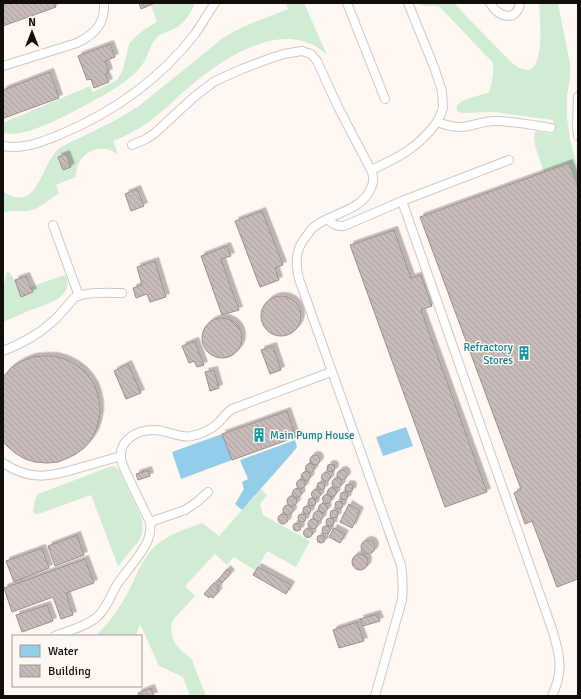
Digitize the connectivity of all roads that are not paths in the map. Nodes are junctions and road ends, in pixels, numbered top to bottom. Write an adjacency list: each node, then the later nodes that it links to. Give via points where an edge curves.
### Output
1 (104, 3): 7 (lane, via 100,23 86,38)
2 (215, 3): 14 (lane, via 189,41 156,75 130,96 98,116 45,141 17,147)
3 (347, 3): 9 (lane)
4 (408, 3): 10 (lane, via 441,86 442,112)
5 (490, 3): 6 (lane, via 496,11 508,16 515,14 520,8)
6 (520, 3)
7 (3, 66)
8 (578, 97): 12 (lane)
9 (386, 99)
10 (437, 122): 11 (lane, via 461,126 496,121); 16 (lane, via 414,147 396,159)
11 (551, 128)
12 (578, 136)
13 (132, 145): 16 (lane, via 156,133 194,97 221,78 278,56 302,51 311,54 317,61 338,108)
14 (3, 146)
15 (509, 160): 17 (lane)
16 (371, 170): 18 (lane, via 373,182 366,197)
17 (402, 201): 18 (lane, via 344,226 334,225); 30 (lane, via 557,643 560,658 559,679)
18 (328, 219): 23 (lane, via 314,226 305,237 296,259 299,280)
19 (53, 225): 21 (lane)
20 (122, 293): 21 (lane)
21 (79, 296): 22 (lane, via 38,334)
22 (3, 351)
23 (331, 372): 24 (lane, via 232,410 213,427 193,436 157,430 142,431 125,442); 29 (lane, via 401,564 403,576 402,600)
24 (121, 456): 25 (lane, via 49,476 24,473); 27 (lane)
25 (3, 463)
26 (208, 492): 27 (lane, via 185,510)
27 (150, 522): 28 (lane, via 148,541 117,585 102,612 87,623)
28 (57, 635)
29 (375, 696)
30 (552, 696)

